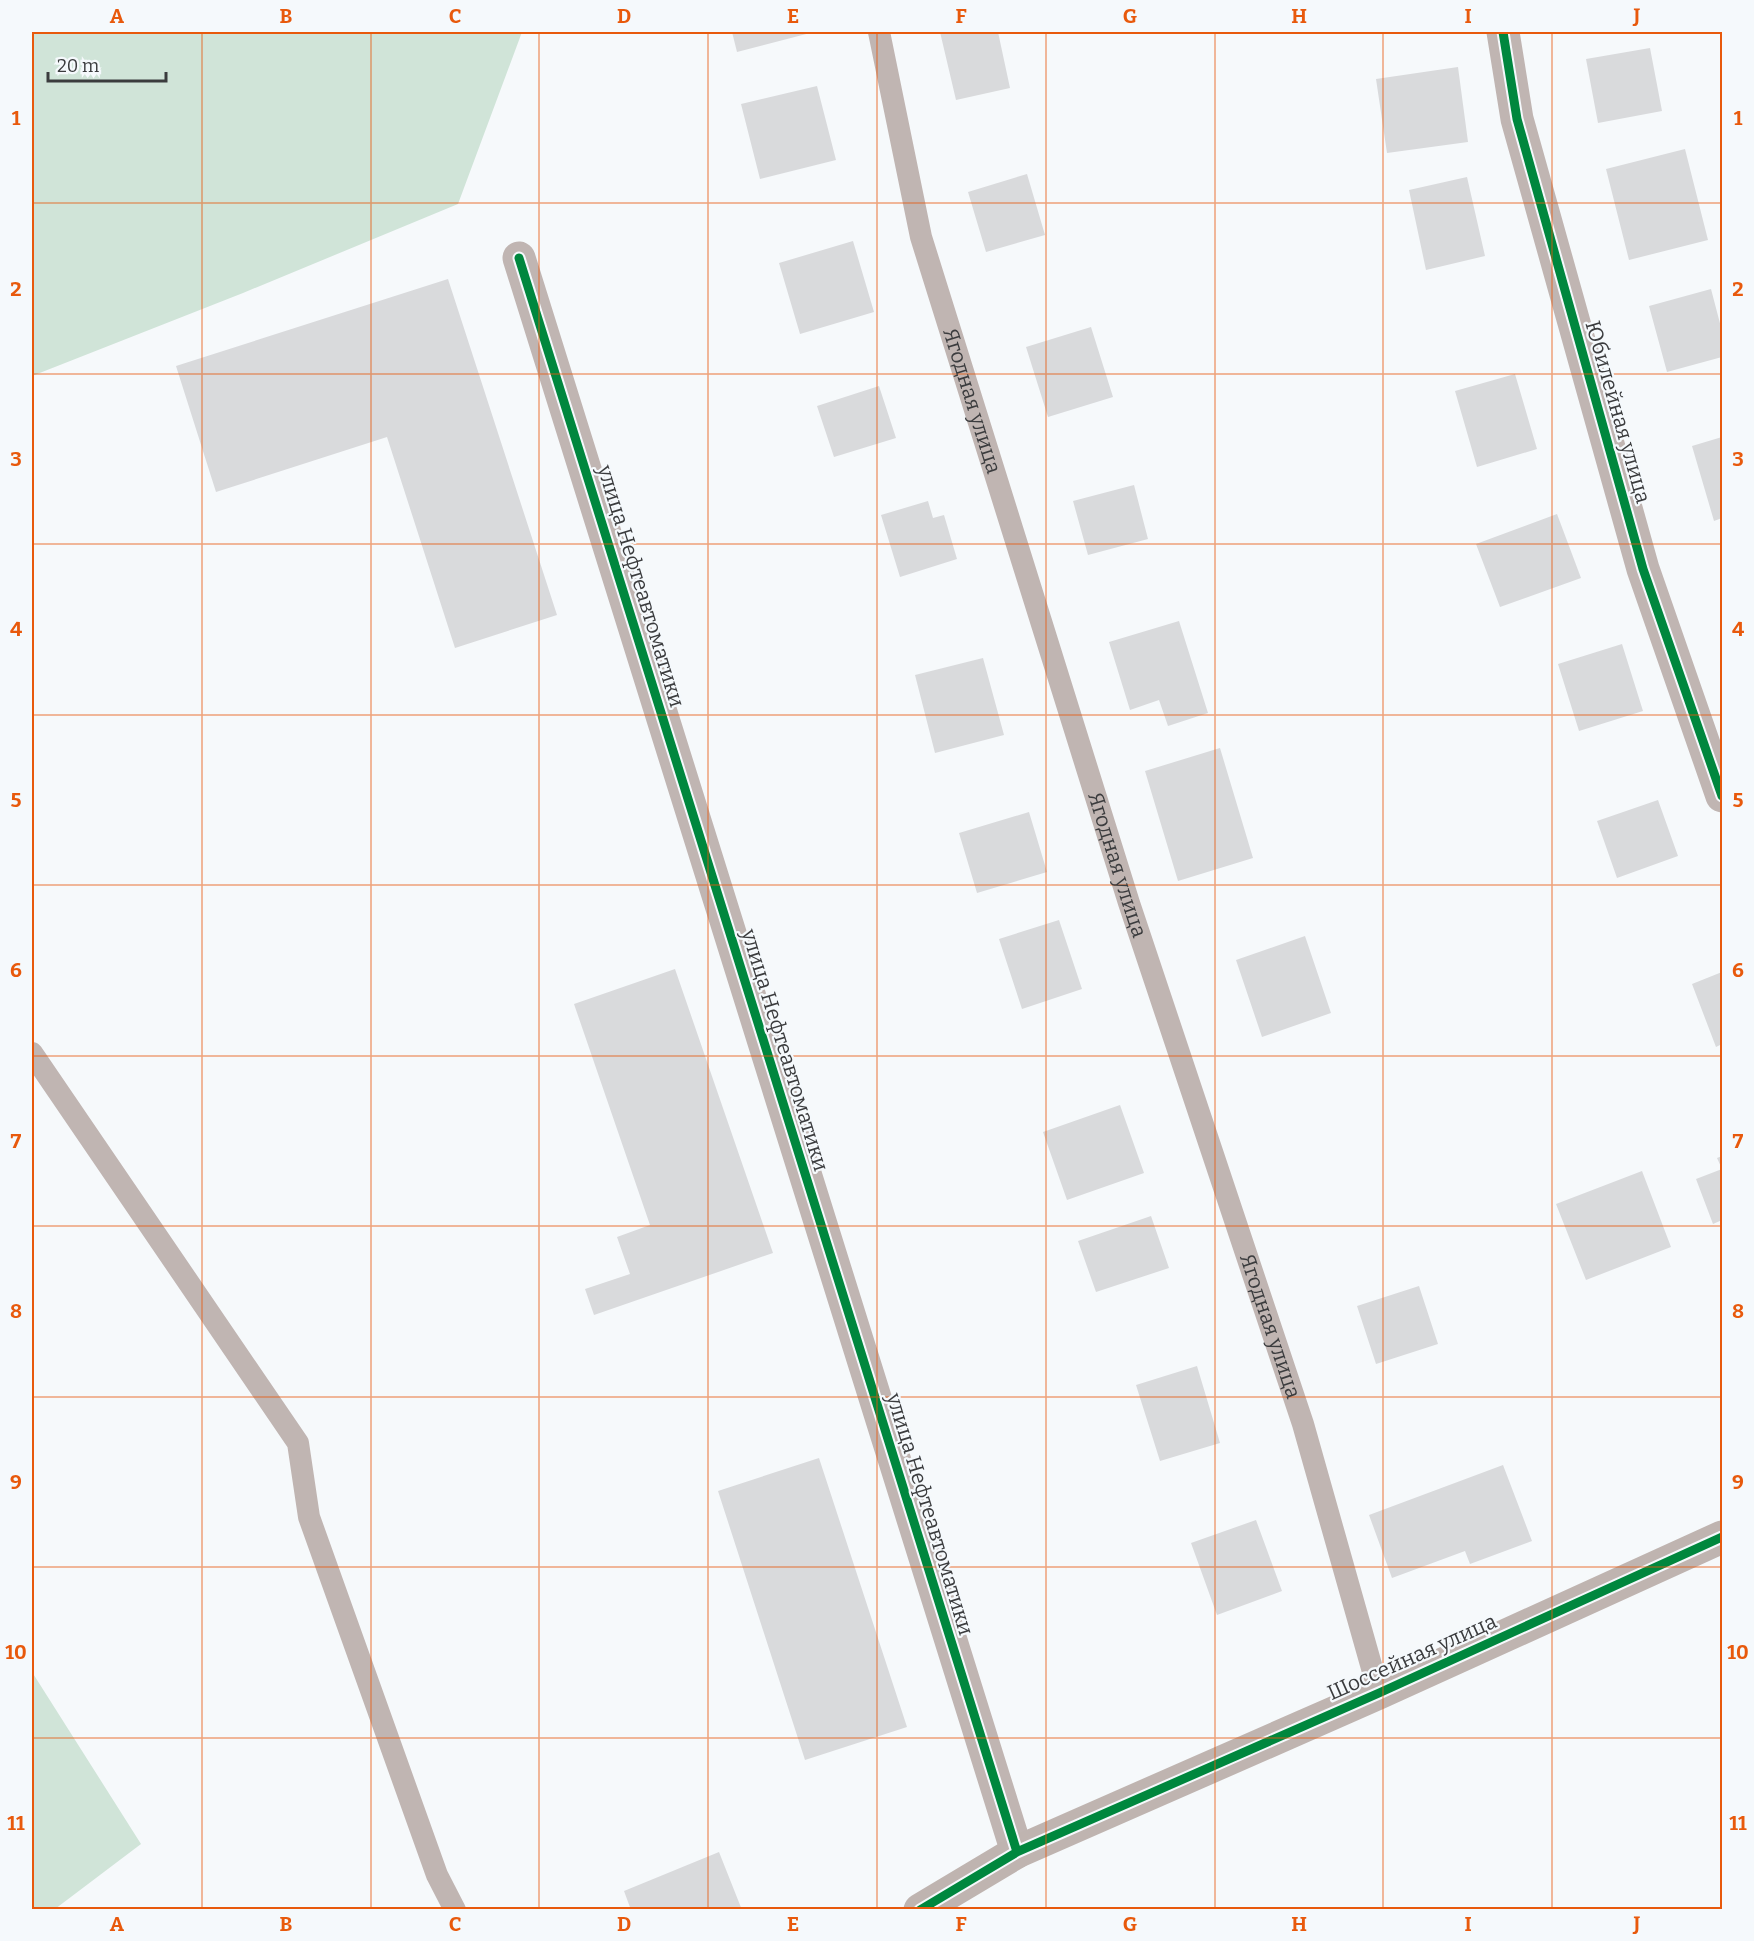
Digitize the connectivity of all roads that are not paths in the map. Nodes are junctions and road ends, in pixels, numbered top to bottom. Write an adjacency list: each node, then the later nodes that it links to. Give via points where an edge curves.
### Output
1 (879, 32): 7 (lane, Ягодная улица, via 921,237 1129,903 1304,1424)
2 (1503, 32): 4 (street, Юбилейная улица, via 1517,119 1643,569)
3 (519, 258): 8 (street, улица Нефтеавтоматики)
4 (1722, 796)
5 (32, 1053): 9 (lane, via 298,1443 309,1517 437,1875)
6 (1722, 1537): 7 (street, Шоссейная улица)
7 (1379, 1693): 8 (street, Шоссейная улица)
8 (1017, 1852): 10 (street, Шоссейная улица)
9 (454, 1910)
10 (920, 1910)

